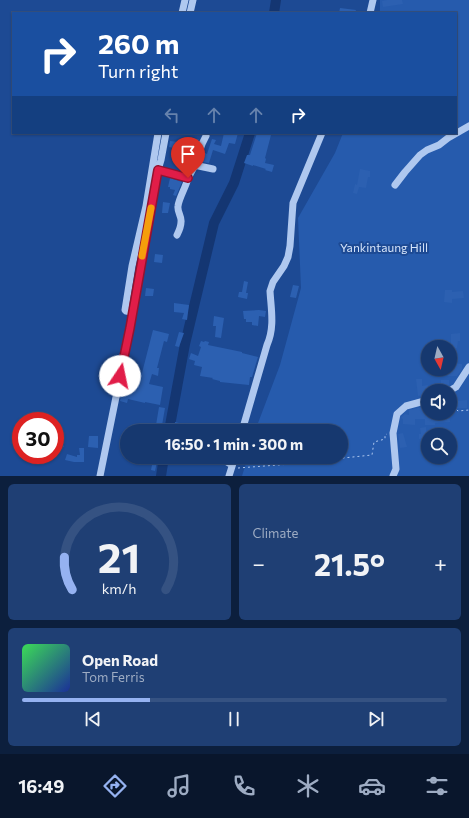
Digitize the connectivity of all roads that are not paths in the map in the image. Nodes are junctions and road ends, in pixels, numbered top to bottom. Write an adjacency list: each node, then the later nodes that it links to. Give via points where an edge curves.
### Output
1 (185, 0): 4 (street)
2 (193, 0): 5 (street)
3 (373, 0): 6 (street)
4 (182, 12)
5 (190, 12)
6 (370, 12)
7 (469, 126): 8 (street)
8 (457, 133)
9 (158, 134): 14 (street)
10 (166, 134): 14 (street)
11 (322, 134): 25 (street, via 293,203 288,257 271,285 271,335)
12 (455, 134): 19 (street, via 420,155)
13 (206, 136): 15 (street)
14 (157, 160): 17 (street); 20 (street)
15 (194, 164): 16 (street); 18 (street)
16 (213, 169)
17 (158, 170): 18 (street); 20 (street)
18 (188, 178): 21 (street, via 177,208 181,223)
19 (395, 186)
20 (149, 206): 26 (street)
21 (177, 235)
22 (469, 367): 23 (street)
23 (457, 385)
24 (421, 402): 27 (street, via 406,406 397,414 393,433 396,469)
25 (244, 424)
26 (100, 476)
27 (393, 476)

